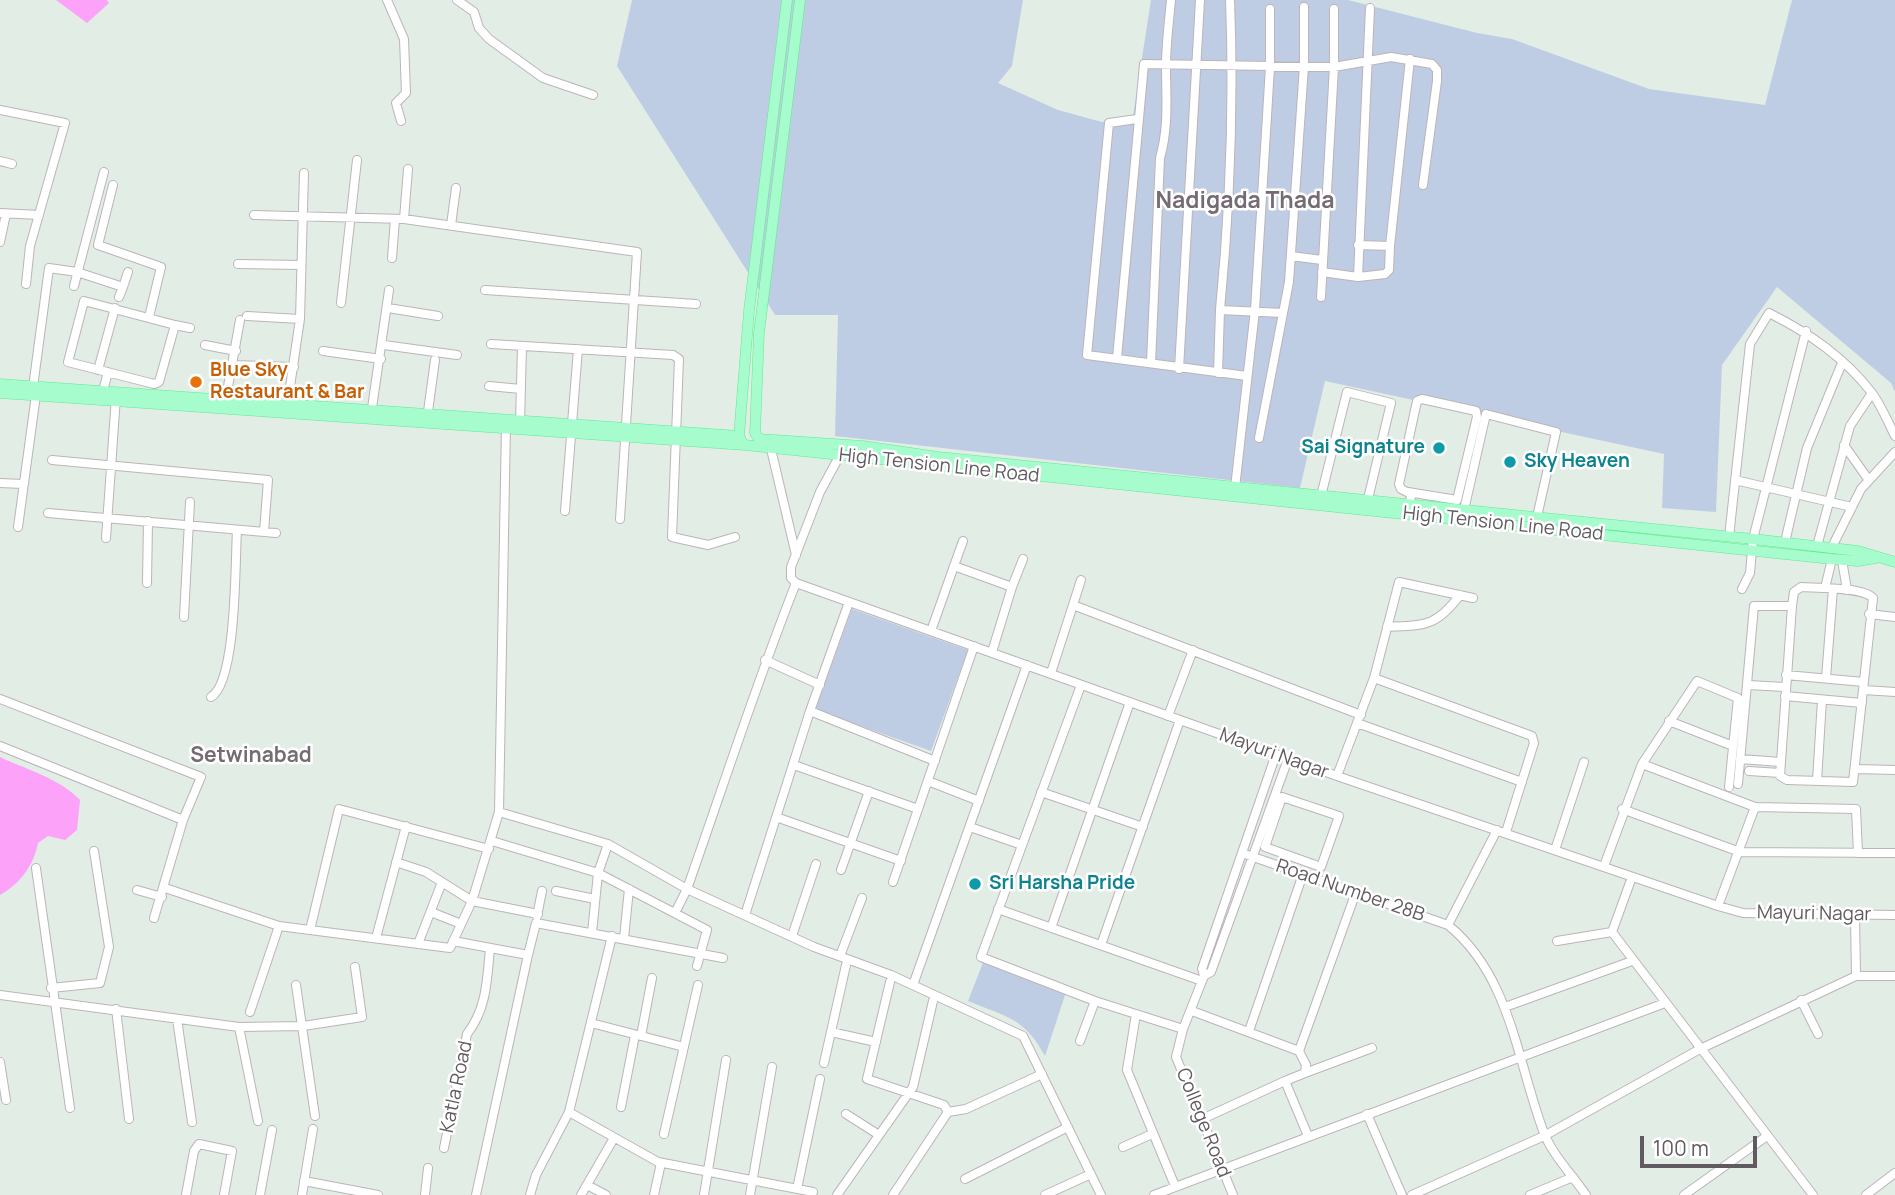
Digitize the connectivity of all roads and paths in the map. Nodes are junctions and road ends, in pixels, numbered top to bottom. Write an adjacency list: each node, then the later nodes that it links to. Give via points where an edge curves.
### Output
1 (387, 0): 25 (street, via 404,39 406,93 396,103)
2 (457, 0): 22 (street, via 474,12 489,39 543,78)
3 (787, 0): 20 (main road)
4 (800, 0): 21 (main road)
5 (1171, 0): 14 (street)
6 (1200, 0): 15 (street)
7 (1230, 0): 16 (street)
8 (1304, 7): 17 (street)
9 (1370, 8): 13 (street)
10 (1270, 9): 18 (street)
11 (1334, 9): 19 (street)
12 (1410, 59): 13 (street); 33 (street, via 1425,61 1437,71); 44 (street)
13 (1368, 62): 19 (street); 43 (street)
14 (1166, 65): 15 (street); 24 (street, via 1142,66); 87 (street, via 1168,106 1160,158)
15 (1197, 66): 16 (street); 91 (street)
16 (1233, 66): 18 (street); 66 (street)
17 (1304, 66): 18 (street); 19 (street); 45 (street)
18 (1270, 67): 67 (street)
19 (1334, 67): 47 (street)
20 (774, 87): 21 (main road); 115 (main road, via 748,323)
21 (787, 89): 122 (main road, High Tension Line Road, via 759,333 755,433 759,439 842,444)
22 (593, 95)
23 (0, 110): 36 (street, via 65,123)
24 (1137, 120): 84 (street); 84 (street, via 1109,123 1087,355)
25 (401, 121)
26 (357, 160): 39 (street)
27 (0, 161): 28 (street)
28 (12, 164)
29 (408, 169): 40 (street)
30 (104, 172): 50 (street)
31 (304, 173): 38 (street)
32 (113, 185): 70 (street, via 97,244 162,267)
33 (1423, 186)
34 (456, 188): 41 (street)
35 (3, 213): 36 (street); 42 (street)
36 (39, 215): 54 (street)
37 (254, 215): 38 (street)
38 (303, 216): 39 (street); 49 (street)
39 (350, 219): 40 (street); 62 (street)
40 (400, 219): 41 (street); 46 (street)
41 (451, 225): 61 (street, via 637,252)
42 (0, 242)
43 (1358, 245): 44 (street); 53 (street)
44 (1390, 246): 53 (street, via 1385,274)
45 (1291, 256): 47 (street); 68 (street)
46 (392, 258)
47 (1322, 260): 52 (street)
48 (238, 264): 49 (street)
49 (301, 265): 71 (street)
50 (77, 272): 55 (street); 56 (street); 100 (street, via 49,268)
51 (128, 272): 56 (street)
52 (1322, 272): 53 (street); 60 (street)
53 (1358, 277)
54 (26, 284)
55 (74, 286)
56 (123, 287): 59 (street)
57 (389, 290): 65 (street)
58 (485, 290): 61 (street)
59 (119, 297)
60 (1321, 297)
61 (635, 301): 63 (street); 82 (street)
62 (341, 303)
63 (696, 304)
64 (115, 308): 70 (street); 92 (street); 92 (street, via 83,302 67,359)
65 (388, 308): 69 (street); 77 (street)
66 (1220, 310): 67 (street); 94 (street)
67 (1255, 310): 68 (street); 96 (street)
68 (1283, 313): 114 (street)
69 (438, 316)
70 (149, 317): 72 (street)
71 (300, 319): 80 (street, via 244,318); 90 (street)
72 (175, 325): 73 (street); 95 (street, via 159,382)
73 (190, 328)
74 (1806, 331): 88 (street); 124 (street, via 1769,313 1749,344); 128 (street)
75 (492, 344): 78 (street)
76 (205, 345): 80 (street)
77 (384, 345): 83 (street); 85 (street)
78 (522, 346): 79 (street); 99 (street)
79 (578, 349): 82 (street); 110 (street)
80 (236, 351): 89 (street)
81 (323, 351): 85 (street)
82 (630, 352): 111 (street); 112 (street, via 679,359)
83 (457, 355)
84 (1117, 358): 87 (street)
85 (382, 359): 106 (street)
86 (435, 360): 107 (street)
87 (1151, 363): 91 (street)
88 (1842, 363): 102 (street); 130 (street, via 1807,449)
89 (234, 365): 90 (street); 104 (street)
90 (294, 367): 105 (street)
91 (1179, 369): 94 (street)
92 (98, 370): 93 (street)
93 (108, 372): 95 (street); 103 (street)
94 (1218, 373): 96 (street)
95 (119, 375): 103 (street)
96 (1247, 376): 127 (street)
97 (0, 384): 100 (main road)
98 (489, 386): 99 (street)
99 (521, 389): 109 (street)
100 (35, 391): 101 (main road); 103 (main road); 126 (street)
101 (0, 393)
102 (1872, 393): 113 (street); 116 (street, via 1850,426)
103 (112, 395): 104 (main road); 121 (street)
104 (225, 404): 105 (main road)
105 (287, 408): 106 (main road)
106 (372, 414): 107 (main road)
107 (427, 418): 108 (main road)
108 (506, 423): 109 (main road); 231 (street)
109 (520, 424): 110 (main road)
110 (572, 427): 111 (main road); 139 (street)
111 (627, 432): 112 (main road, High Tension Line Road); 143 (street)
112 (678, 436): 115 (main road, High Tension Line Road); 150 (street, via 672,537 708,545)
113 (1895, 436)
114 (1259, 438)
115 (742, 440): 117 (main road, High Tension Line Road)
116 (1844, 445): 123 (street); 133 (street)
117 (771, 449): 119 (main road, High Tension Line Road); 158 (street)
118 (1895, 452): 123 (street)
119 (840, 455): 122 (main road, High Tension Line Road); 158 (street)
120 (52, 460): 121 (street)
121 (111, 464): 141 (street); 148 (street, via 268,480)
122 (1048, 473): 127 (main road, High Tension Line Road); 135 (main road, High Tension Line Road)
123 (1868, 479): 137 (street)
124 (1735, 480): 128 (street); 151 (street)
125 (0, 483): 126 (street)
126 (23, 484): 146 (street)
127 (1235, 488): 131 (main road, High Tension Line Road)
128 (1765, 488): 130 (street); 153 (street)
129 (1408, 492): 134 (street); 134 (street, via 1399,484 1416,403 1422,399 1473,410 1478,415 1458,499); 136 (street)
130 (1796, 494): 133 (street); 155 (street)
131 (1321, 496): 135 (main road, High Tension Line Road); 135 (street, via 1346,392 1391,403)
132 (190, 502): 145 (street)
133 (1829, 502): 137 (street); 156 (street)
134 (1449, 504): 136 (main road, High Tension Line Road); 138 (main road, High Tension Line Road)
135 (1367, 505): 136 (main road, High Tension Line Road); 157 (main road, High Tension Line Road)
136 (1410, 505)
137 (1852, 507): 159 (street)
138 (1464, 510): 142 (main road, High Tension Line Road); 142 (street, via 1486,414 1557,434)
139 (565, 511)
140 (48, 513): 141 (street)
141 (107, 517): 144 (street); 152 (street)
142 (1537, 517): 151 (main road, High Tension Line Road)
143 (620, 519)
144 (148, 521): 145 (street); 165 (street)
145 (189, 525): 147 (street); 177 (street)
146 (18, 527)
147 (237, 530): 148 (street); 196 (street, via 230,640 221,688)
148 (264, 532): 149 (street)
149 (276, 533)
150 (735, 537)
151 (1729, 537): 153 (main road, High Tension Line Road)
152 (106, 538)
153 (1753, 539): 155 (main road, High Tension Line Road); 157 (street)
154 (963, 541): 163 (street)
155 (1785, 542): 156 (main road, High Tension Line Road)
156 (1817, 546): 159 (main road, High Tension Line Road)
157 (1750, 550): 159 (main road, High Tension Line Road); 168 (street, via 1750,573)
158 (796, 555): 166 (street, via 790,572)
159 (1835, 556): 160 (main road, High Tension Line Road); 160 (main road, High Tension Line Road, via 1858,551); 169 (street); 170 (street)
160 (1877, 558): 162 (main road, High Tension Line Road)
161 (1023, 559): 167 (street)
162 (1895, 562)
163 (954, 566): 167 (street); 180 (street)
164 (1080, 580): 174 (street)
165 (147, 583)
166 (796, 583): 173 (street, Mayuri Nagar); 184 (street)
167 (1012, 587): 183 (street)
168 (1742, 589)
169 (1829, 589): 170 (street); 175 (street, via 1797,589); 189 (street)
170 (1847, 590): 176 (street, via 1872,596)
171 (1460, 595): 172 (street); 179 (street, via 1433,623); 179 (street, via 1399,582)
172 (1473, 598)
173 (849, 602): 180 (street, Mayuri Nagar); 190 (street)
174 (1073, 605): 182 (street); 186 (street)
175 (1792, 606): 187 (street); 192 (street, via 1754,607)
176 (1869, 614): 178 (street); 193 (street)
177 (184, 617)
178 (1895, 617)
179 (1387, 627): 188 (street)
180 (931, 631): 181 (street, Mayuri Nagar)
181 (974, 646): 183 (street, Mayuri Nagar); 211 (street)
182 (1193, 650): 202 (street); 203 (street)
183 (992, 652): 185 (street, Mayuri Nagar)
184 (765, 660): 190 (street); 263 (street)
185 (1027, 665): 186 (street, Mayuri Nagar); 226 (street)
186 (1051, 673): 191 (street, Mayuri Nagar)
187 (1786, 675): 189 (street); 194 (street)
188 (1374, 678): 203 (street); 223 (street, via 1532,736)
189 (1826, 678): 193 (street)
190 (820, 685): 201 (street)
191 (1081, 685): 199 (street, Mayuri Nagar); 225 (street)
192 (1748, 685): 194 (street); 210 (street)
193 (1864, 686): 195 (street); 200 (street)
194 (1785, 692): 198 (street); 213 (street)
195 (1895, 692)
196 (211, 697)
197 (0, 699): 234 (street, via 201,777)
198 (1822, 700): 200 (street); 222 (street)
199 (1129, 702): 202 (street, Mayuri Nagar); 230 (street)
200 (1862, 703): 216 (street)
201 (810, 711): 211 (street); 215 (street)
202 (1168, 716): 204 (street, Mayuri Nagar)
203 (1359, 719): 220 (street); 223 (street)
204 (1180, 720): 208 (street, Mayuri Nagar); 238 (street)
205 (1669, 721): 206 (street); 206 (street, via 1698,681 1735,694); 214 (street)
206 (1733, 746): 210 (street, via 1734,786)
207 (0, 747): 234 (street)
208 (1276, 754): 209 (street, Mayuri Nagar); 233 (street)
209 (1287, 758): 220 (street, Mayuri Nagar); 235 (street)
210 (1740, 759): 213 (street)
211 (935, 761): 221 (street)
212 (1584, 762): 244 (street)
213 (1781, 762): 219 (street)
214 (1642, 764): 227 (street); 229 (street)
215 (794, 765): 224 (street); 232 (street)
216 (1857, 769): 217 (street); 222 (street, via 1853,782)
217 (1895, 770)
218 (1749, 771): 219 (street)
219 (1780, 773): 222 (street, via 1787,780)
220 (1337, 776): 239 (street, Mayuri Nagar)
221 (928, 781): 226 (street); 228 (street)
222 (1817, 781)
223 (1522, 782): 239 (street)
224 (869, 790): 228 (street); 240 (street)
225 (1041, 792): 230 (street); 243 (street)
226 (979, 801): 237 (street)
227 (1755, 807): 246 (street); 248 (street, via 1856,808)
228 (918, 809): 251 (street)
229 (1622, 809): 246 (street); 254 (street)
230 (1092, 810): 238 (street); 284 (street)
231 (499, 812): 241 (street); 242 (street)
232 (776, 817): 240 (street); 276 (street)
233 (1254, 819): 235 (street); 247 (street)
234 (183, 820): 267 (street)
235 (1268, 824): 235 (street, via 1284,797 1340,817 1321,867 1266,848); 250 (street)
236 (406, 826): 242 (street); 252 (street); 285 (street, via 339,808)
237 (970, 827): 243 (street); 312 (street)
238 (1143, 827): 295 (street)
239 (1501, 831): 244 (street, Mayuri Nagar); 282 (street)
240 (850, 841): 251 (street); 256 (street)
241 (608, 844): 257 (street); 263 (street)
242 (491, 845): 257 (street); 271 (street)
243 (1022, 845): 273 (street)
244 (1555, 850): 254 (street, Mayuri Nagar)
245 (94, 851): 313 (street, via 109,947 100,983)
246 (1740, 852): 248 (street); 272 (street)
247 (1242, 853): 250 (street, Road Number 28B); 308 (street, via 1202,969)
248 (1858, 853): 249 (street)
249 (1895, 853)
250 (1252, 857): 258 (street, Road Number 28B); 308 (street, via 1211,972)
251 (901, 861): 260 (street)
252 (396, 862): 261 (street); 291 (street)
253 (816, 864): 289 (street)
254 (1604, 866): 259 (street, Mayuri Nagar)
255 (36, 868): 313 (street)
256 (841, 870)
257 (598, 873): 262 (street); 270 (street)
258 (1303, 874): 268 (street, Road Number 28B); 330 (street)
259 (1632, 877): 272 (street, Mayuri Nagar); 286 (street)
260 (893, 882)
261 (442, 883): 271 (street); 274 (street)
262 (629, 889): 275 (street); 290 (street)
263 (687, 889): 275 (street); 276 (street)
264 (136, 890): 267 (street)
265 (542, 891): 280 (street)
266 (556, 891): 270 (street)
267 (163, 892): 279 (street); 283 (street)
268 (1356, 892): 282 (street, Road Number 28B); 339 (street)
269 (862, 898): 299 (street)
270 (595, 899): 287 (street)
271 (472, 901): 280 (street); 281 (street)
272 (1718, 906): 278 (street, Mayuri Nagar, via 1743,913)
273 (998, 909): 284 (street); 317 (street, via 981,957)
274 (431, 912): 281 (street); 294 (street)
275 (675, 913): 297 (street, via 707,930)
276 (745, 915): 289 (street)
277 (1895, 915): 278 (street, Mayuri Nagar)
278 (1855, 916): 305 (street)
279 (154, 918)
280 (537, 918): 287 (street); 298 (street)
281 (461, 924): 292 (street)
282 (1448, 925): 320 (street, via 1487,972)
283 (279, 926): 285 (street); 323 (street)
284 (1051, 928): 295 (street)
285 (310, 930): 291 (street)
286 (1612, 932): 293 (street); 301 (street)
287 (592, 933): 288 (street)
288 (612, 936): 290 (street); 326 (street)
289 (792, 936): 299 (street)
290 (624, 938): 297 (street)
291 (376, 939): 294 (street)
292 (453, 941): 294 (street, via 450,948); 296 (street)
293 (1557, 941)
294 (418, 944)
295 (1101, 945): 308 (street)
296 (490, 948): 298 (street); 373 (street, Katla Road, via 483,1007 466,1037)
297 (701, 952): 300 (street); 303 (street)
298 (528, 955): 394 (street)
299 (840, 957): 312 (street)
300 (723, 958)
301 (1632, 961): 319 (street); 320 (street)
302 (846, 965): 331 (street)
303 (697, 966)
304 (355, 967): 327 (street, via 362,1017)
305 (1856, 976): 306 (street); 315 (street)
306 (1895, 976)
307 (652, 978): 333 (street)
308 (1203, 979): 322 (street, College Road)
309 (890, 982): 335 (street)
310 (296, 985): 327 (street)
311 (698, 985): 336 (street)
312 (913, 985): 346 (street, via 1023,1036)
313 (51, 988): 318 (street)
314 (0, 995): 318 (street)
315 (1801, 1000): 332 (street); 338 (street)
316 (933, 1001): 349 (street)
317 (1095, 1001): 324 (street); 334 (street)
318 (53, 1002): 321 (street); 352 (street)
319 (1665, 1003): 338 (street); 340 (street)
320 (1505, 1007): 340 (street)
321 (116, 1009): 325 (street); 358 (street)
322 (1192, 1011): 329 (street, College Road); 330 (street)
323 (250, 1012)
324 (1136, 1014): 329 (street); 366 (street, via 1126,1070)
325 (177, 1019): 328 (street); 361 (street)
326 (591, 1023): 333 (street); 353 (street)
327 (303, 1026): 328 (street); 357 (street)
328 (239, 1027): 360 (street)
329 (1183, 1029): 359 (street, College Road, via 1176,1057)
330 (1249, 1031): 339 (street)
331 (831, 1032): 335 (street); 343 (street)
332 (1818, 1034)
333 (638, 1036): 336 (street); 351 (street)
334 (1080, 1041)
335 (876, 1042): 349 (street, via 867,1079)
336 (684, 1048): 365 (street)
337 (1372, 1048): 345 (street)
338 (1700, 1049): 369 (street); 370 (street)
339 (1299, 1051): 345 (street)
340 (1521, 1056): 356 (street); 369 (street)
341 (726, 1060): 378 (street)
342 (0, 1062): 350 (street)
343 (824, 1063)
344 (772, 1067): 383 (street)
345 (1305, 1073): 348 (street)
346 (1042, 1074): 354 (street); 362 (street)
347 (820, 1079): 386 (street)
348 (1284, 1081): 359 (street); 368 (street)
349 (909, 1093): 354 (street, via 944,1105); 367 (street)
350 (6, 1100)
351 (621, 1107)
352 (70, 1108)
353 (569, 1112): 371 (street); 395 (street)
354 (948, 1112): 402 (street)
355 (845, 1114): 367 (street)
356 (1367, 1114): 368 (street); 407 (street)
357 (315, 1116)
358 (130, 1119)
359 (1200, 1120): 376 (street, College Road)
360 (258, 1121)
361 (192, 1122)
362 (1068, 1127): 379 (street); 381 (street)
363 (313, 1129): 382 (street)
364 (272, 1130): 390 (street)
365 (664, 1134)
366 (1152, 1134): 372 (street); 385 (street)
367 (879, 1135): 401 (street)
368 (1308, 1136): 376 (street)
369 (1544, 1136): 380 (street); 408 (street)
370 (1767, 1136): 411 (street); 412 (street)
371 (614, 1138): 374 (street); 384 (street)
372 (1123, 1147)
373 (444, 1148)
374 (661, 1163): 378 (street); 398 (street)
375 (428, 1168): 393 (street)
376 (1221, 1169): 385 (street); 406 (street, College Road)
377 (1895, 1173): 413 (street)
378 (708, 1174): 383 (street); 399 (street)
379 (1091, 1174): 403 (street); 404 (street)
380 (1573, 1177): 409 (street); 410 (street)
381 (965, 1179)
382 (304, 1181): 391 (street); 392 (street)
383 (752, 1182): 386 (street); 400 (street)
384 (587, 1185): 396 (street); 397 (street)
385 (1175, 1186): 405 (street)
386 (797, 1189): 387 (street)
387 (813, 1192)
388 (186, 1195): 389 (street, via 199,1144 232,1151)
389 (224, 1195)
390 (260, 1195)
391 (302, 1195)
392 (378, 1195)
393 (425, 1195)
394 (476, 1195)
395 (530, 1195)
396 (581, 1195)
397 (606, 1195)
398 (654, 1195)
399 (704, 1195)
400 (750, 1195)
401 (838, 1195)
402 (893, 1195)
403 (1045, 1195)
404 (1101, 1195)
405 (1154, 1195)
406 (1233, 1195)
407 (1402, 1195)
408 (1412, 1195)
409 (1530, 1195)
410 (1586, 1195)
411 (1684, 1195)
412 (1813, 1195)
413 (1866, 1195)

